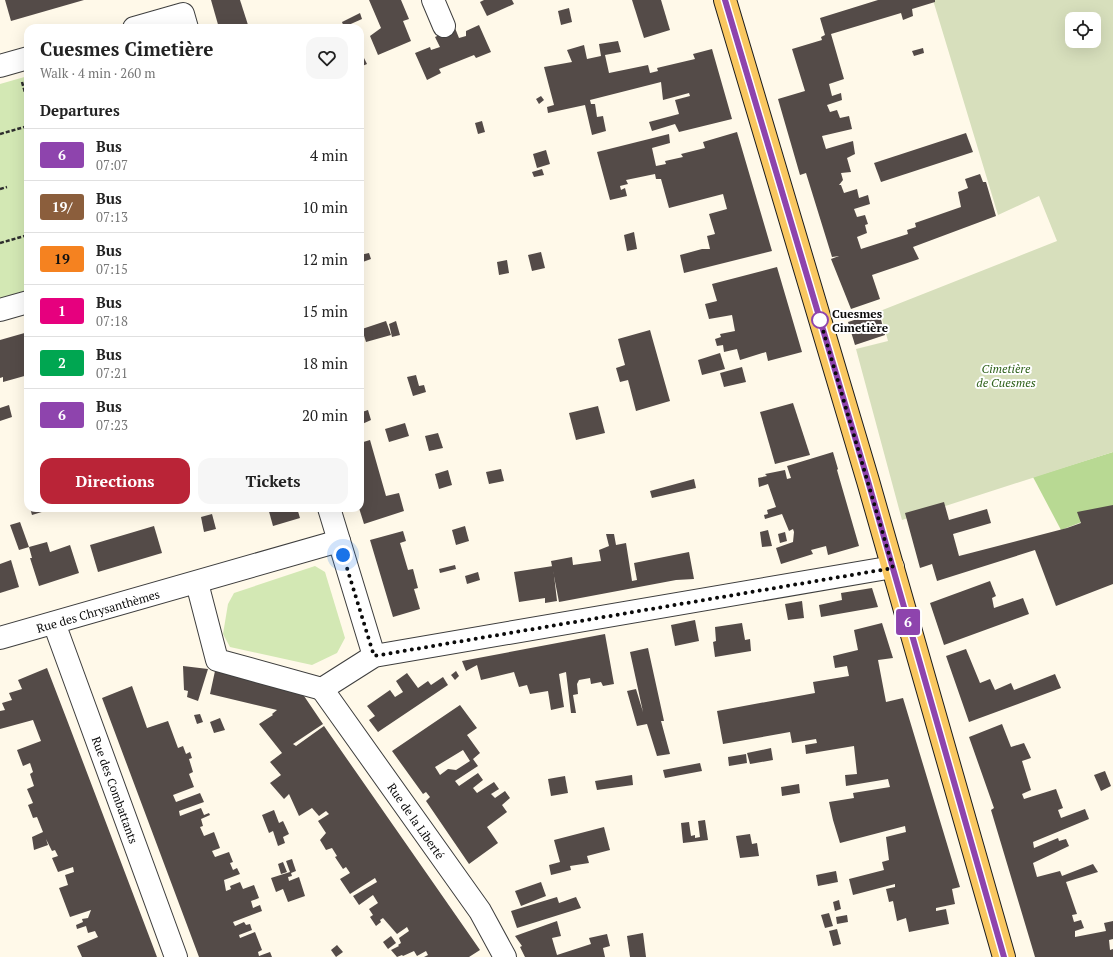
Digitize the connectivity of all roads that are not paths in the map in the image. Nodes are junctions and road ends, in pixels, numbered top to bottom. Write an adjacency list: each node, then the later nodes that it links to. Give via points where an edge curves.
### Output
1 (433, 0): 5 (street)
2 (725, 0): 12 (main road)
3 (148, 24): 4 (street, via 183,14)
4 (186, 24)
5 (444, 26)
6 (24, 59): 7 (street)
7 (0, 66)
8 (24, 303): 9 (street)
9 (0, 310)
10 (330, 512): 11 (street)
11 (339, 541): 13 (street, Rue des Chrysanthèmes); 16 (street)
12 (893, 568): 16 (street); 20 (main road)
13 (197, 583): 14 (street, Rue des Chrysanthèmes); 17 (street, via 217,660)
14 (54, 623): 15 (street, Rue des Chrysanthèmes); 18 (street, Rue des Combattants)
15 (0, 638)
16 (374, 656): 17 (street)
17 (322, 689): 19 (street, Rue de la Liberté, via 480,911)
18 (176, 957)
19 (505, 957)
20 (1004, 957)

